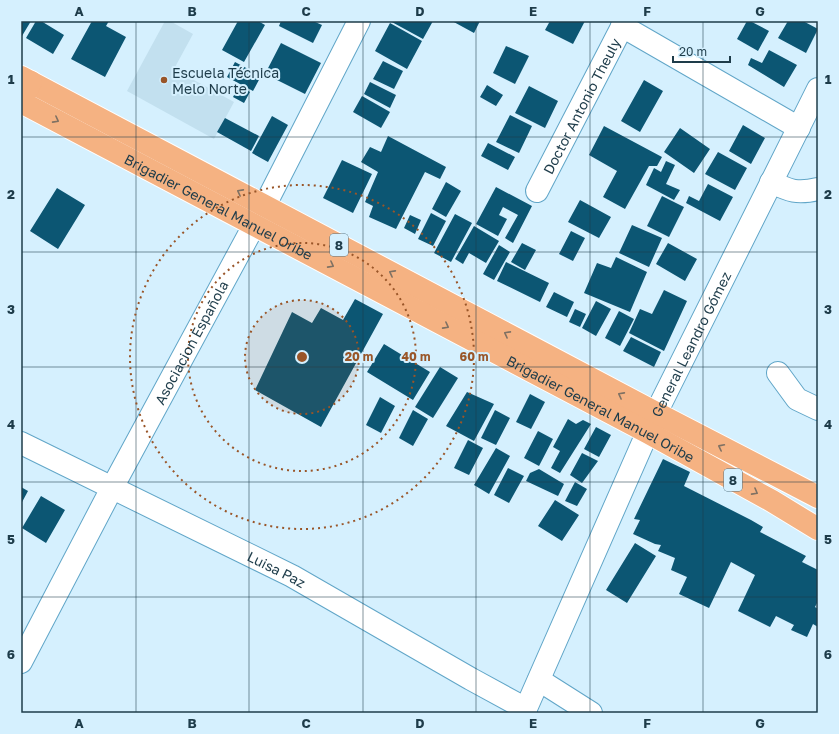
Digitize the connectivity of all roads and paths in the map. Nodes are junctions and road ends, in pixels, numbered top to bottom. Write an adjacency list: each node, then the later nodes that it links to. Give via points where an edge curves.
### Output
1 (359, 21): 11 (street, Asociacion Española)
2 (623, 23): 6 (street); 10 (street, Doctor Antonio Theuly)
3 (26, 80): 5 (main road); 7 (main road, Brigadier General Manuel Oribe / 8)
4 (818, 89): 6 (street, General Leandro Gómez)
5 (21, 102): 7 (main road, Brigadier General Manuel Oribe / 8, one-way to 7)
6 (798, 128): 8 (street, General Leandro Gómez)
7 (111, 137): 11 (main road, Brigadier General Manuel Oribe / 8, one-way to 7); 13 (main road, Brigadier General Manuel Oribe / 8)
8 (771, 182): 9 (street, via 789,190); 16 (street, General Leandro Gómez)
9 (808, 190): 12 (street)
10 (537, 191)
11 (265, 206): 13 (street, Asociacion Española); 16 (main road, Brigadier General Manuel Oribe / 8, one-way to 11)
12 (818, 206)
13 (254, 225): 17 (main road, Brigadier General Manuel Oribe / 8, one-way to 17); 19 (street, Asociacion Española)
14 (778, 373): 15 (street, via 798,399)
15 (818, 409)
16 (656, 413): 17 (street, General Leandro Gómez); 20 (main road, Brigadier General Manuel Oribe / 8, one-way to 16)
17 (647, 432): 21 (main road, Brigadier General Manuel Oribe / 8, one-way to 21); 23 (street, General Leandro Gómez)
18 (21, 443): 19 (street, Luisa Paz)
19 (112, 488): 22 (street, Asociacion Española); 24 (street, Luisa Paz, via 292,576)
20 (818, 497)
21 (818, 529)
22 (21, 662)
23 (539, 680): 24 (street, General Leandro Gómez); 25 (street)
24 (525, 711)
25 (591, 713)

